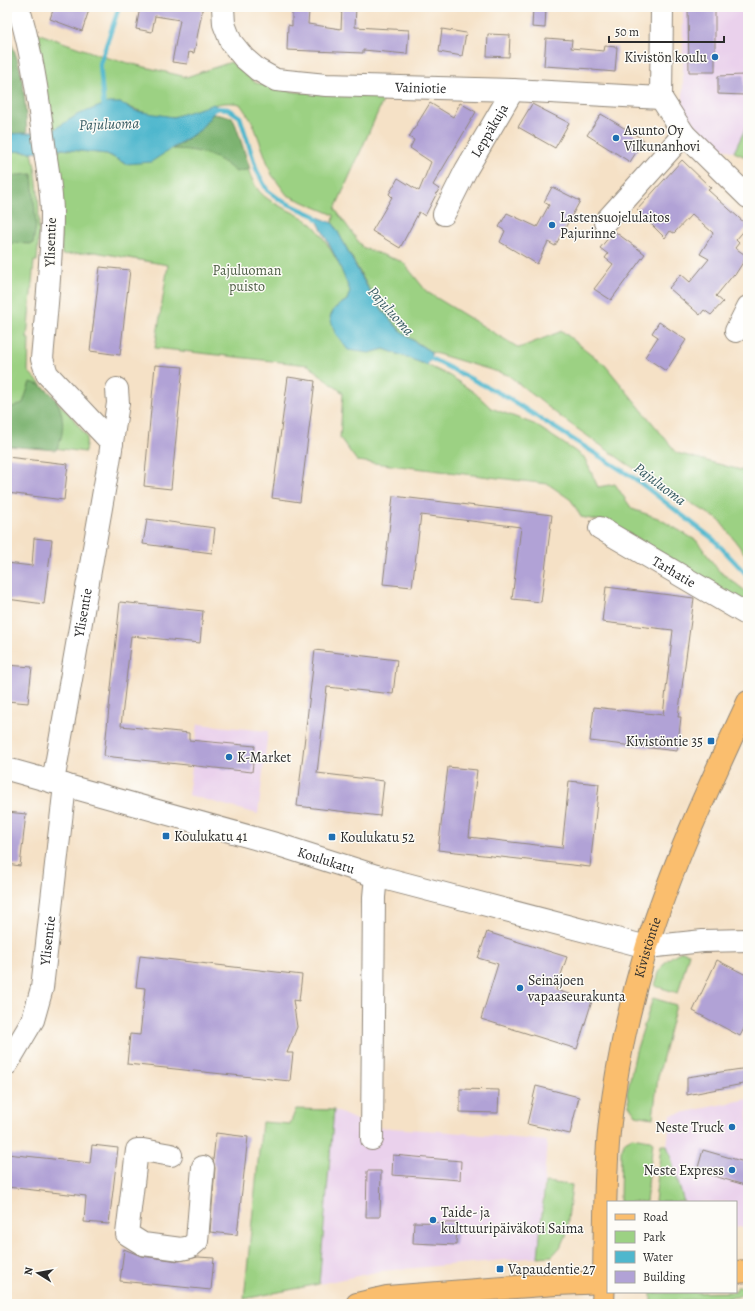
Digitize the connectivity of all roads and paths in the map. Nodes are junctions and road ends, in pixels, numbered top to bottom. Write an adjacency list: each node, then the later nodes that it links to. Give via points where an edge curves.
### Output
1 (223, 7): 4 (street, Vainiotie, via 224,24 231,42 258,70 276,80 326,85)
2 (662, 7): 5 (street)
3 (17, 15): 13 (street, Ylisentie, via 30,49 52,212 42,359 47,374)
4 (513, 90): 5 (street, Vainiotie); 8 (street, Leppäkuja, via 466,170)
5 (661, 98): 6 (street)
6 (684, 134): 7 (street); 9 (street)
7 (748, 197)
8 (444, 214)
9 (605, 222)
10 (748, 307): 11 (street)
11 (736, 331)
12 (117, 389): 13 (street, Ylisentie, via 118,403)
13 (112, 443): 18 (street, Ylisentie)
14 (600, 528): 15 (street, Tarhatie)
15 (748, 615)
16 (748, 702): 21 (main road, Kivistöntie, via 696,816 660,906)
17 (7, 768): 18 (street, Koulukatu)
18 (59, 783): 19 (street, Koulukatu, via 276,844); 22 (street, Ylisentie, via 42,988 33,1020)
19 (376, 876): 21 (street, Koulukatu); 23 (street)
20 (748, 940): 21 (street, via 703,941)
21 (647, 947): 28 (main road, Kivistöntie, via 621,1056 610,1121 605,1182)
22 (7, 1064)
23 (372, 1139)
24 (171, 1155): 25 (street, via 137,1150 127,1234 143,1244 181,1249 190,1247 197,1241)
25 (203, 1167)
26 (748, 1270): 27 (main road)
27 (737, 1272)
28 (606, 1282): 29 (main road, via 387,1297); 30 (main road, Kivistöntie)
29 (356, 1304)
30 (603, 1304)

